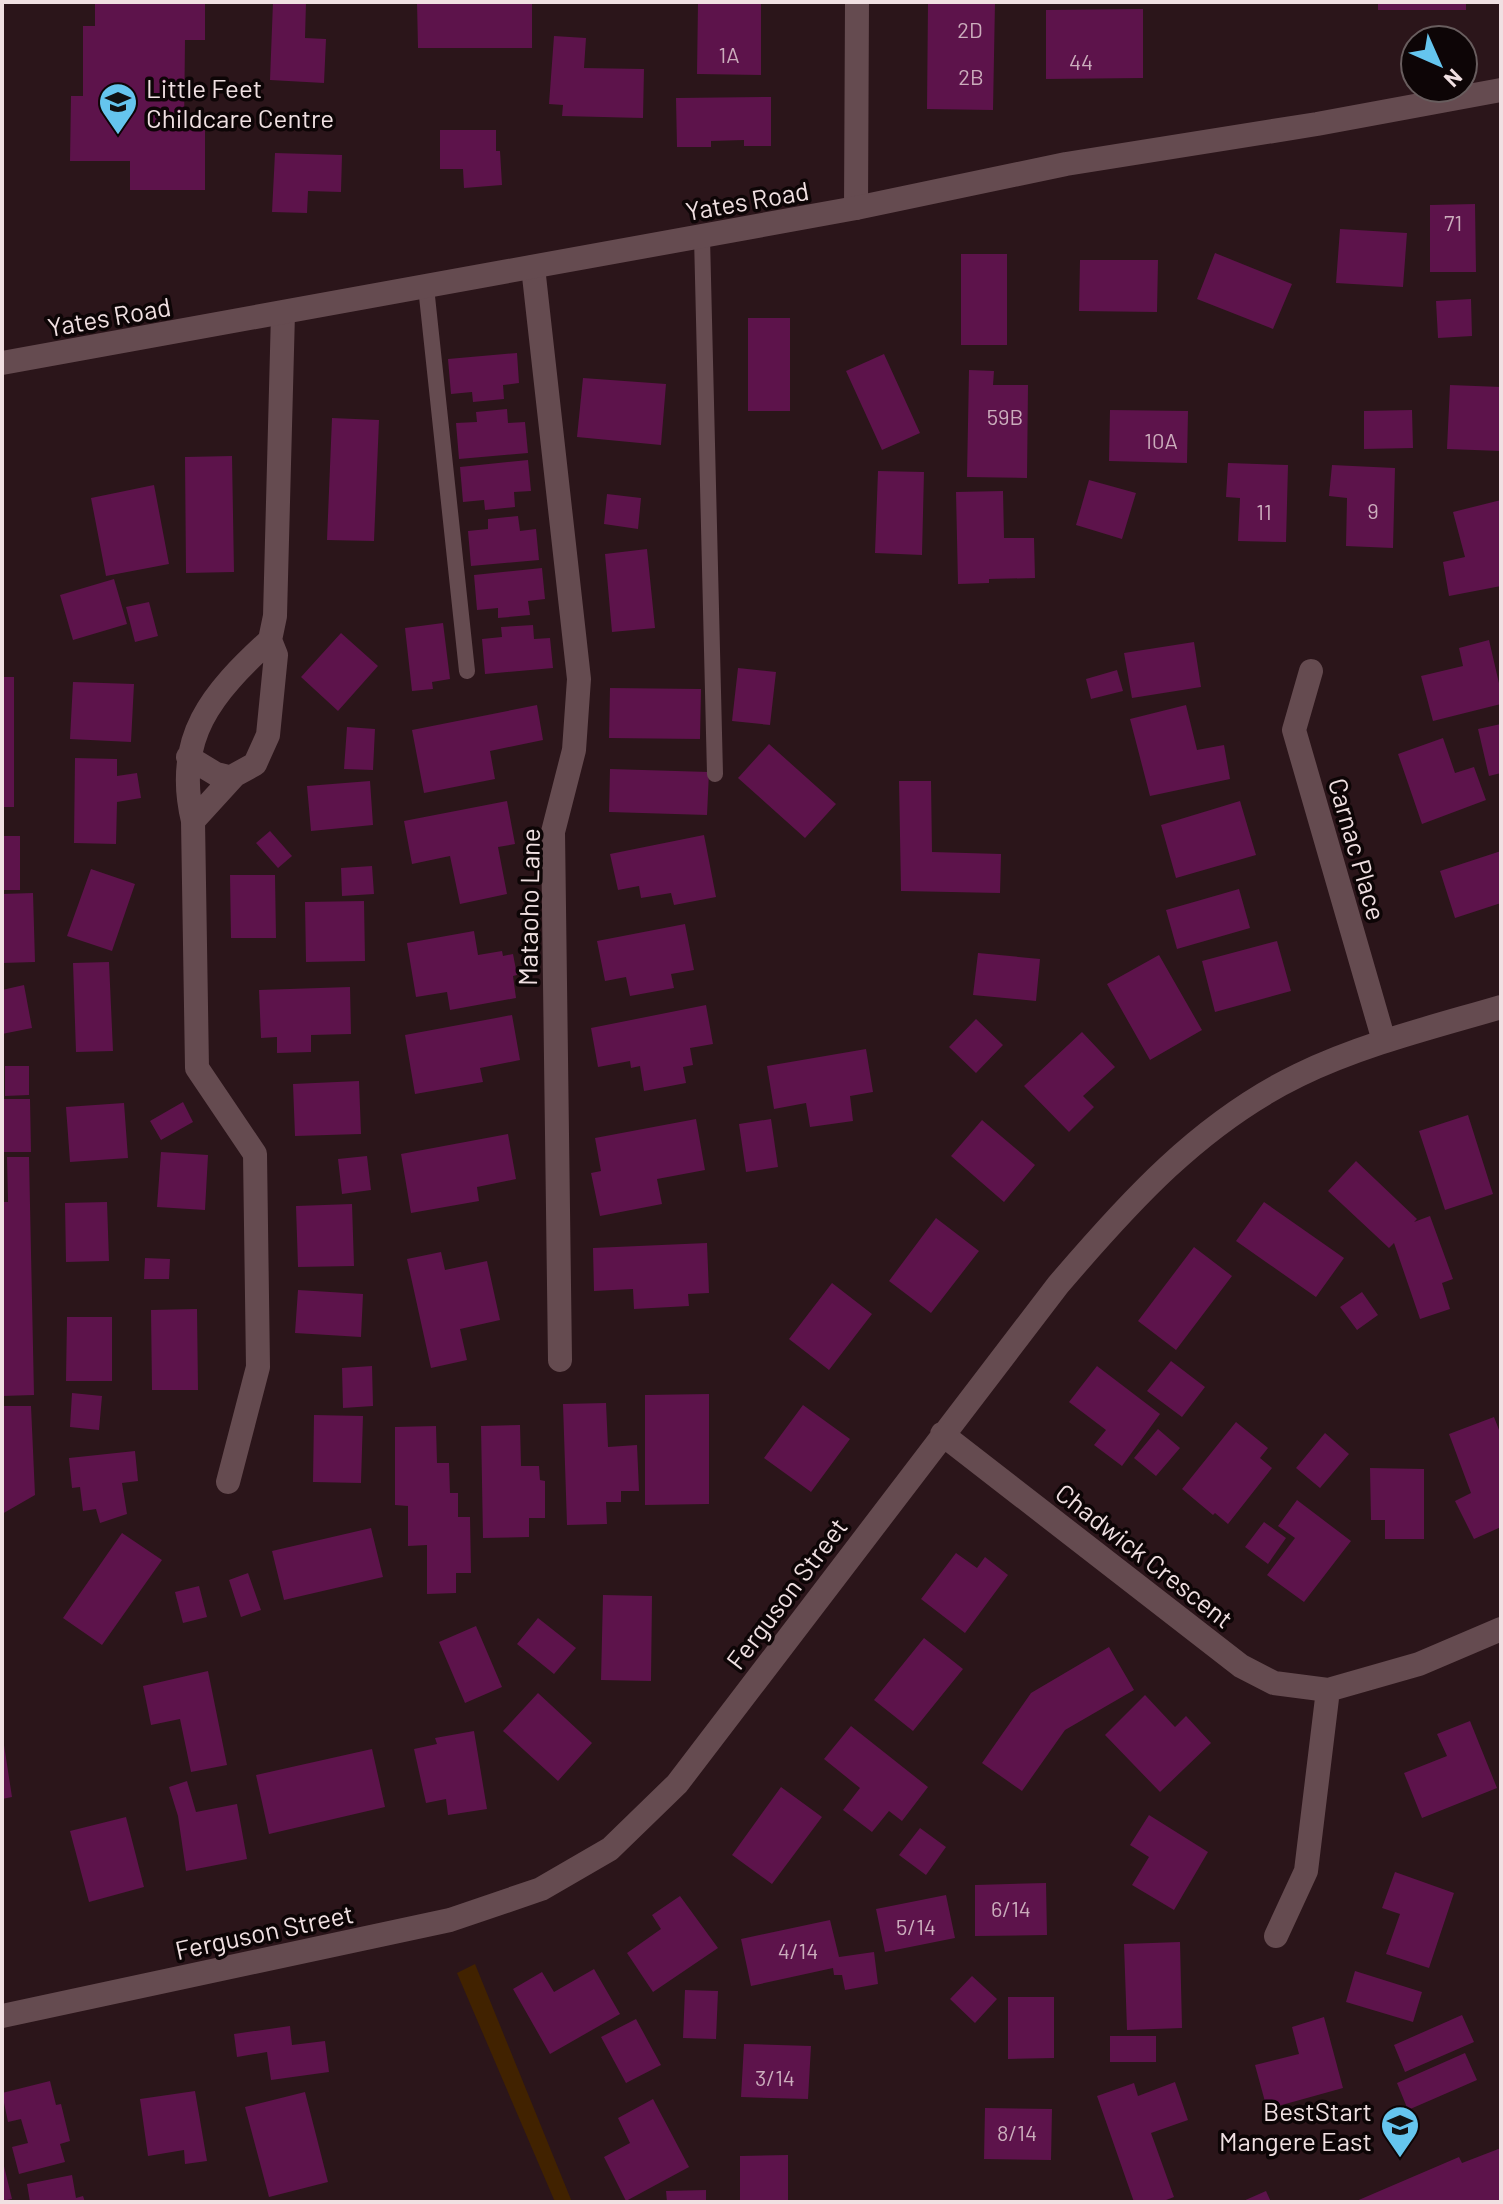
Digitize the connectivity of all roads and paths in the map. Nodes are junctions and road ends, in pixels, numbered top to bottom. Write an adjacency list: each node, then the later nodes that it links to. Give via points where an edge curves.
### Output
1 (857, 2): 3 (street)
2 (1501, 90): 3 (street, Yates Road, via 1066,164)
3 (856, 208): 4 (street, Yates Road)
4 (702, 237): 5 (street, Yates Road); 13 (lane)
5 (533, 267): 6 (street, Yates Road); 18 (street, Mataoho Lane, via 579,679 574,750 553,832)
6 (426, 287): 7 (street, Yates Road); 10 (lane)
7 (283, 313): 8 (street, Yates Road); 9 (street, via 275,616)
8 (2, 363)
9 (270, 640): 12 (street, via 222,687); 14 (street, via 276,655 268,735 255,764)
10 (467, 671)
11 (1311, 671): 17 (street, Carnac Place, via 1294,730)
12 (188, 757): 14 (street); 15 (street)
13 (715, 774)
14 (232, 778): 15 (street)
15 (193, 821): 20 (street, via 197,1068 255,1154 258,1367)
16 (1501, 1007): 17 (street, Ferguson Street)
17 (1384, 1041): 19 (street, Ferguson Street, via 1299,1075 1232,1113 1184,1151 1125,1207 1058,1285)
18 (560, 1360)
19 (942, 1434): 22 (street, Chadwick Crescent, via 1241,1666 1274,1683); 24 (street, Ferguson Street, via 677,1784 610,1849 541,1889 450,1920)
20 (228, 1482)
21 (1501, 1629): 22 (street, Chadwick Crescent, via 1419,1664)
22 (1328, 1690): 23 (street, via 1306,1871)
23 (1276, 1936)
24 (2, 2016)

